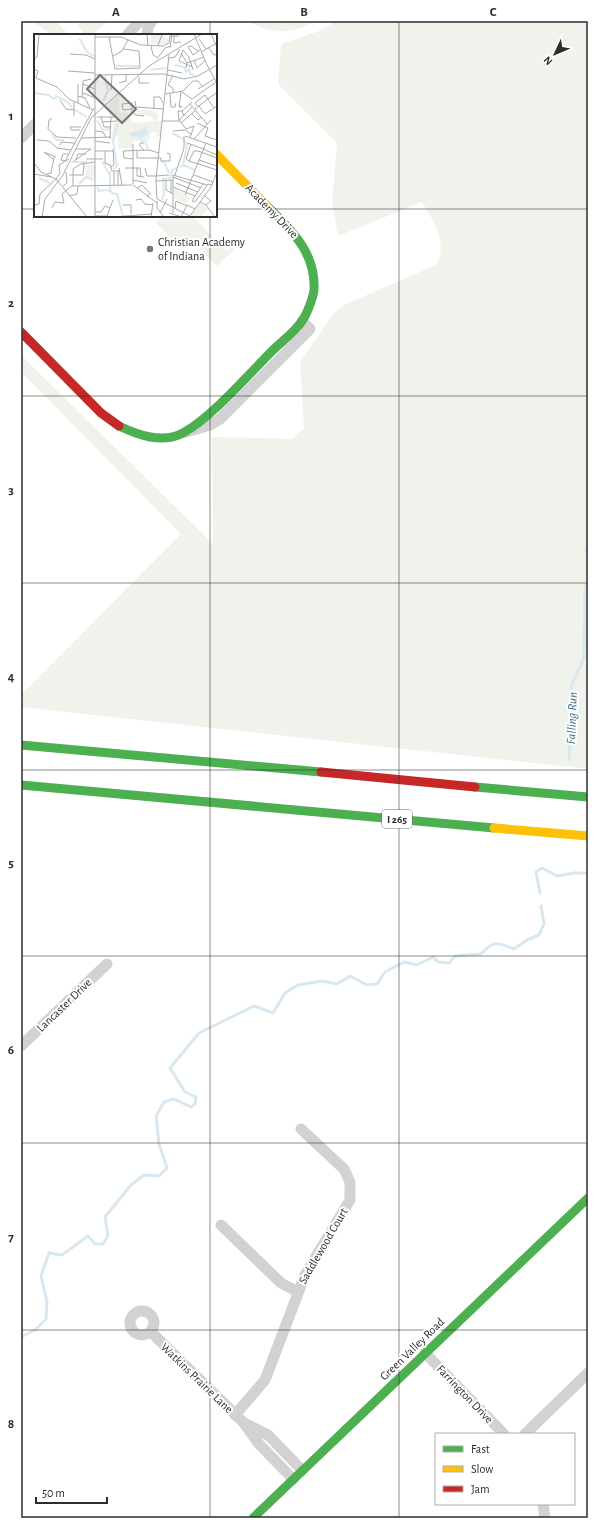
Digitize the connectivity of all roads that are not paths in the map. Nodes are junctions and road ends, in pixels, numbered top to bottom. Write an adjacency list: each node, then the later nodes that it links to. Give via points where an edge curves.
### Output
1 (140, 21): 3 (street); 4 (street)
2 (152, 21): 5 (street)
3 (128, 34)
4 (137, 34)
5 (147, 34)
6 (34, 125): 7 (street)
7 (21, 138)
8 (217, 155): 9 (main road, Academy Drive, via 298,237 306,252 312,266 314,291)
9 (302, 321): 11 (main road, Academy Drive, via 206,415); 11 (street, Academy Drive, via 310,329 220,420 198,430)
10 (21, 332): 11 (main road, Academy Drive, via 116,425 151,438)
11 (182, 433)
12 (21, 745): 14 (main road)
13 (21, 785): 15 (main road, I 265)
14 (588, 797)
15 (588, 836)
16 (107, 964): 17 (street, Lancaster Drive)
17 (21, 1046)
18 (302, 1129): 21 (street, Saddlewood Court, via 344,1169 352,1191 346,1208 313,1259)
19 (588, 1198): 23 (main road, Green Valley Road)
20 (221, 1226): 21 (street, via 281,1283)
21 (298, 1292): 25 (street, Saddlewood Court, via 270,1371 261,1386)
22 (151, 1332): 25 (street, Watkins Prairie Lane)
23 (425, 1353): 27 (street, Farrington Drive); 29 (main road, Green Valley Road)
24 (588, 1373): 28 (street)
25 (235, 1415): 26 (street, Watkins Prairie Lane)
26 (244, 1423): 29 (street, Watkins Prairie Lane, via 268,1435); 30 (street, Watkins Prairie Lane, via 259,1444)
27 (503, 1433)
28 (526, 1433)
29 (302, 1470): 30 (main road, Green Valley Road)
30 (293, 1478): 32 (main road, Green Valley Road)
31 (543, 1505): 33 (street)
32 (253, 1518)
33 (544, 1518)

